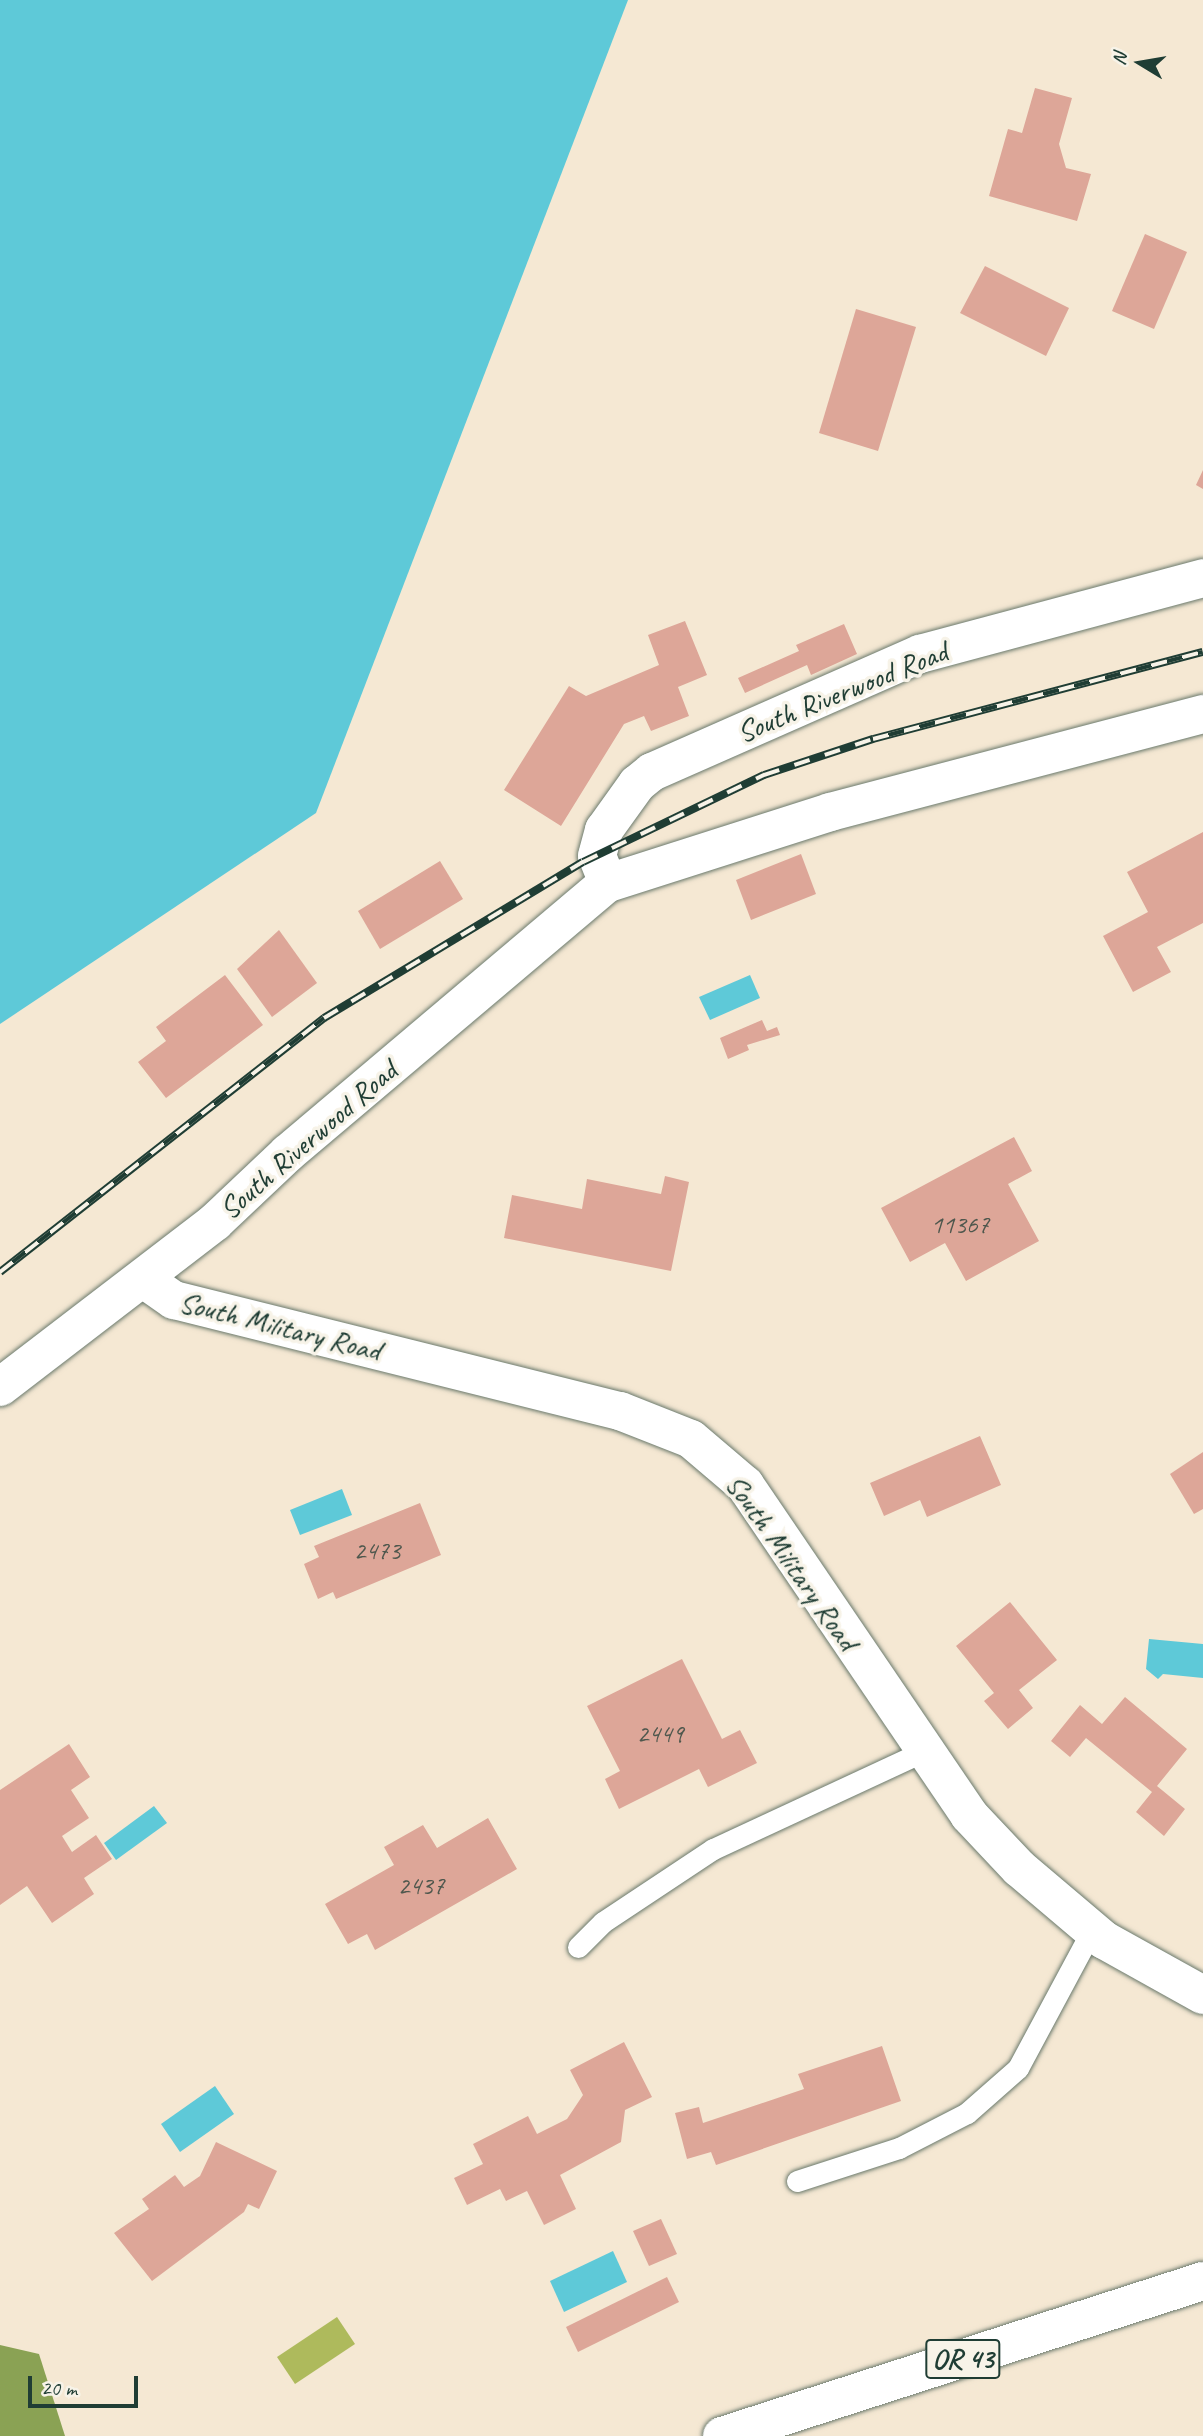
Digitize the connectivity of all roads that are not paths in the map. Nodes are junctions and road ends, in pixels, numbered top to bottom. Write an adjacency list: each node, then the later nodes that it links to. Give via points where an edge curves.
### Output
1 (1203, 578): 3 (street, South Riverwood Road, via 920,654 652,772 637,784 604,830 597,856)
2 (1203, 714): 3 (street, South Riverwood Road, via 830,812)
3 (608, 883): 4 (street, South Riverwood Road)
4 (145, 1280): 5 (street, South Riverwood Road); 6 (street, South Military Road, via 174,1300 620,1411 691,1439 745,1485)
5 (0, 1387)
6 (924, 1751): 7 (street, South Military Road, via 969,1815 1019,1868); 8 (lane, via 713,1849 603,1922)
7 (1092, 1930): 9 (street, South Military Road, via 1157,1973); 10 (lane, via 1018,2068 967,2113 899,2148)
8 (578, 1947)
9 (1203, 1995)
10 (797, 2180)
11 (1203, 2281): 12 (street, OR 43)
12 (722, 2436)

